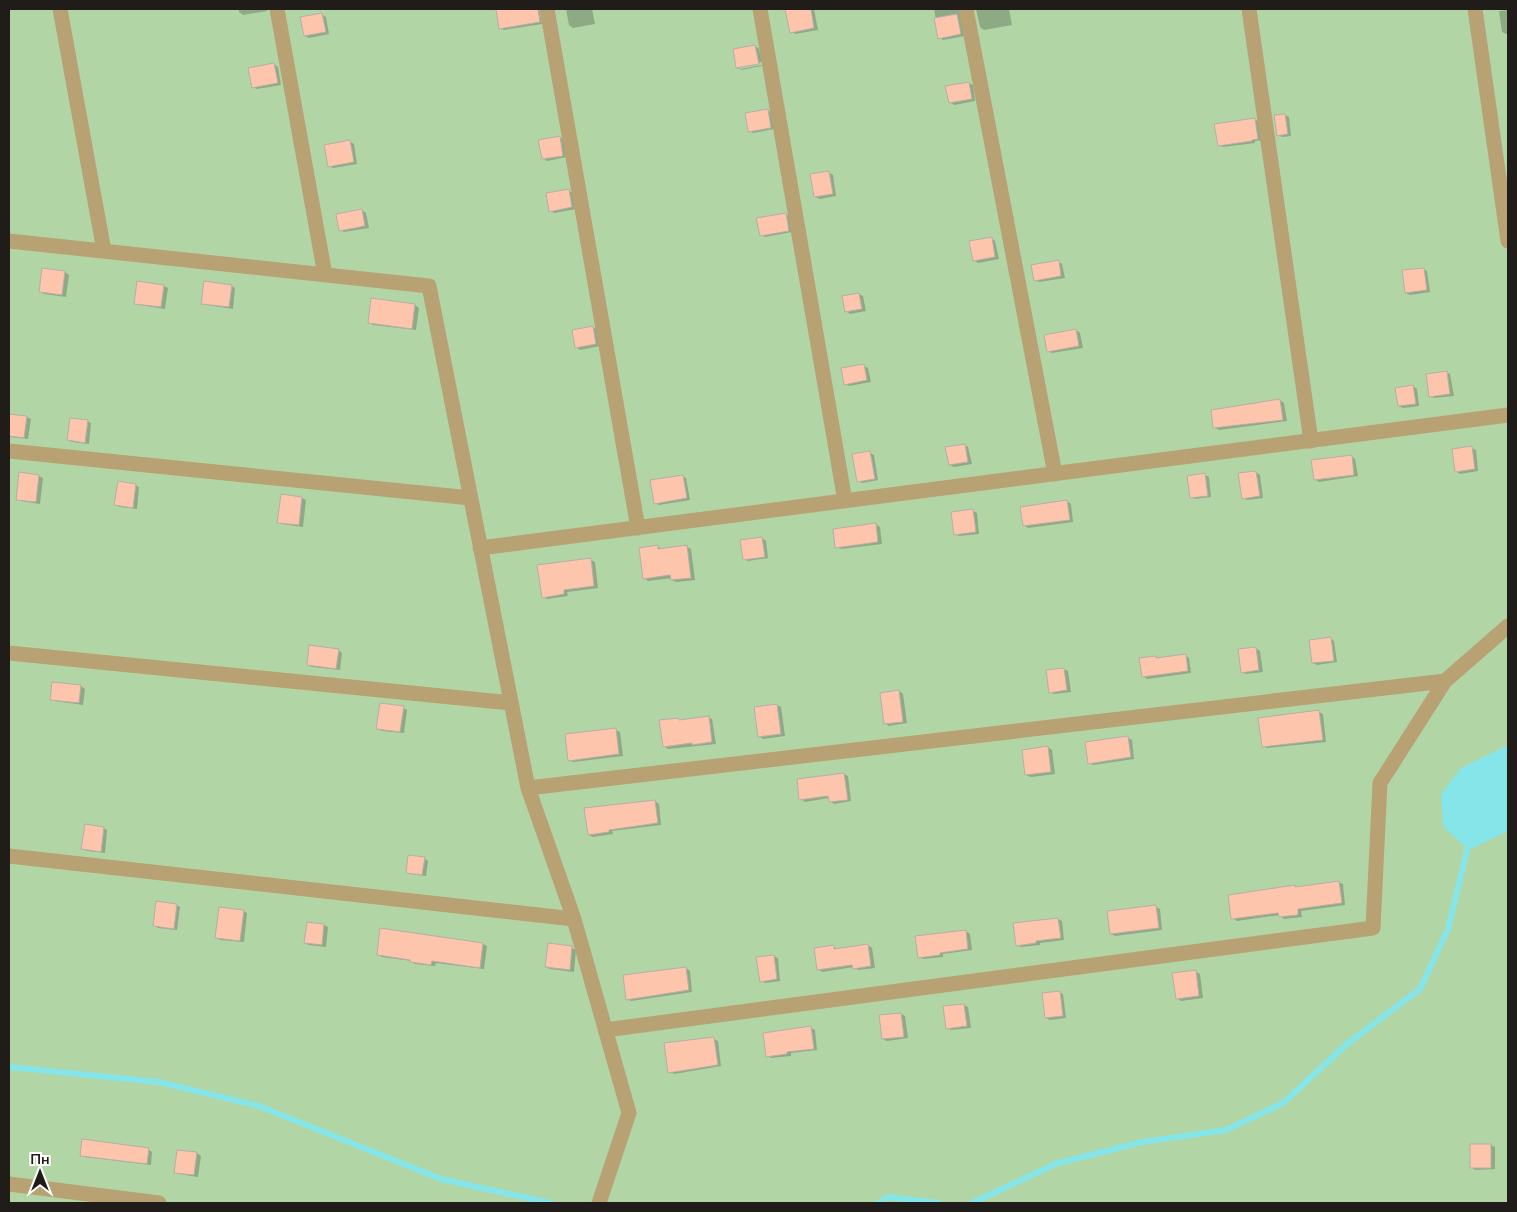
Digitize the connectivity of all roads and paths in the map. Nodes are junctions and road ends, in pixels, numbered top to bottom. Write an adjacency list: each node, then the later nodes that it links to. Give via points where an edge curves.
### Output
1 (60, 9): 10 (lane)
2 (277, 9): 11 (lane)
3 (547, 9): 18 (lane)
4 (760, 9): 17 (lane)
5 (966, 9): 15 (lane)
6 (1249, 9): 13 (lane)
7 (1475, 9): 9 (lane)
8 (9, 241): 10 (lane)
9 (1508, 241)
10 (104, 251): 11 (lane)
11 (325, 275): 16 (lane, via 429,286)
12 (1508, 415): 13 (lane)
13 (1311, 441): 15 (lane)
14 (9, 451): 16 (lane)
15 (1054, 474): 17 (lane)
16 (470, 498): 19 (lane)
17 (845, 501): 18 (lane)
18 (638, 528): 19 (lane)
19 (480, 548): 23 (lane)
20 (1508, 626): 22 (lane)
21 (9, 653): 23 (lane)
22 (1445, 681): 24 (lane); 27 (lane, via 1380,783 1373,928)
23 (511, 703): 24 (lane)
24 (528, 788): 26 (lane)
25 (9, 856): 26 (lane)
26 (574, 919): 27 (lane)
27 (605, 1030): 30 (lane, via 629,1113)
28 (9, 1184): 29 (lane)
29 (159, 1203)
30 (599, 1203)

